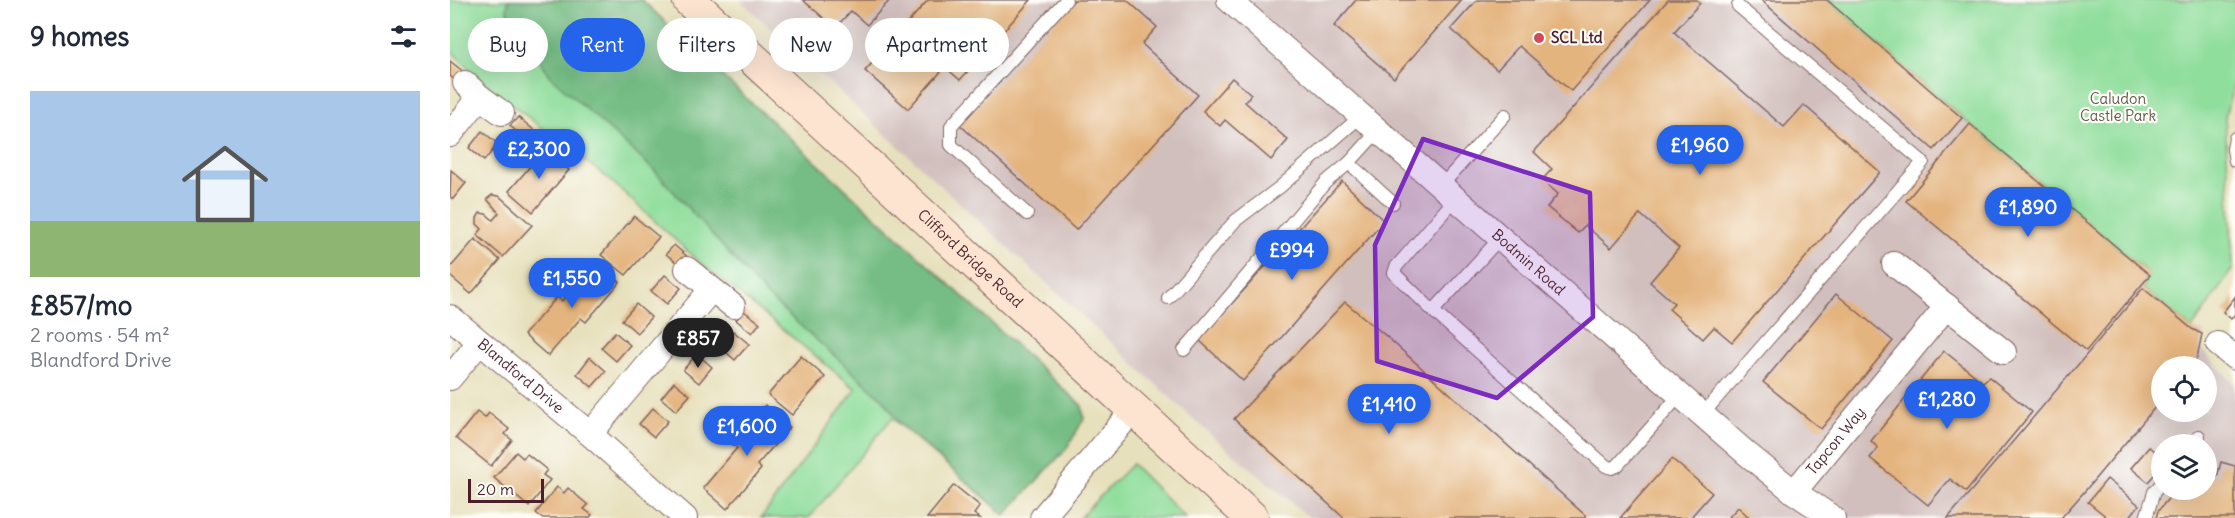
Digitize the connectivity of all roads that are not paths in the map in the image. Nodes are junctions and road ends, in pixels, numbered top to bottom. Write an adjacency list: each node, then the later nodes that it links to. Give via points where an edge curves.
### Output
1 (689, 0): 29 (main road, Clifford Bridge Road)
2 (1066, 0): 14 (lane, via 951,126 951,146)
3 (1235, 2): 7 (street, Bodmin Road)
4 (1738, 6): 30 (lane, via 1923,162)
5 (502, 113): 8 (street, via 473,90)
6 (1505, 115): 12 (lane)
7 (1370, 123): 11 (lane); 12 (street, Bodmin Road); 19 (lane, via 1234,220)
8 (450, 135)
9 (2235, 138): 10 (lane)
10 (2235, 161)
11 (1349, 163): 13 (lane); 25 (lane, via 1326,182)
12 (1448, 193): 15 (street, Bodmin Road); 22 (lane, via 1394,273)
13 (1393, 203)
14 (1028, 214)
15 (1500, 238): 22 (lane); 28 (street, Bodmin Road)
16 (1894, 264): 21 (street)
17 (687, 269): 18 (street)
18 (711, 290): 20 (street); 31 (street)
19 (1168, 297)
20 (732, 306)
21 (1947, 306): 26 (street); 32 (street, Tapcon Way)
22 (1433, 311): 28 (lane, via 1606,466 1617,466)
23 (450, 317): 24 (street, Blandford Drive)
24 (479, 343): 27 (street); 31 (street, Blandford Drive)
25 (1184, 350)
26 (2004, 352)
27 (450, 378)
28 (1680, 395): 30 (street, Bodmin Road)
29 (1134, 409): 36 (street); 37 (main road, Clifford Bridge Road)
30 (1702, 415): 32 (street, Bodmin Road)
31 (590, 434): 35 (street, Blandford Drive)
32 (1794, 492): 34 (street, Bodmin Road)
33 (2152, 500): 38 (lane)
34 (1821, 515)
35 (685, 518)
36 (1042, 518)
37 (1252, 518)
38 (2146, 518)

